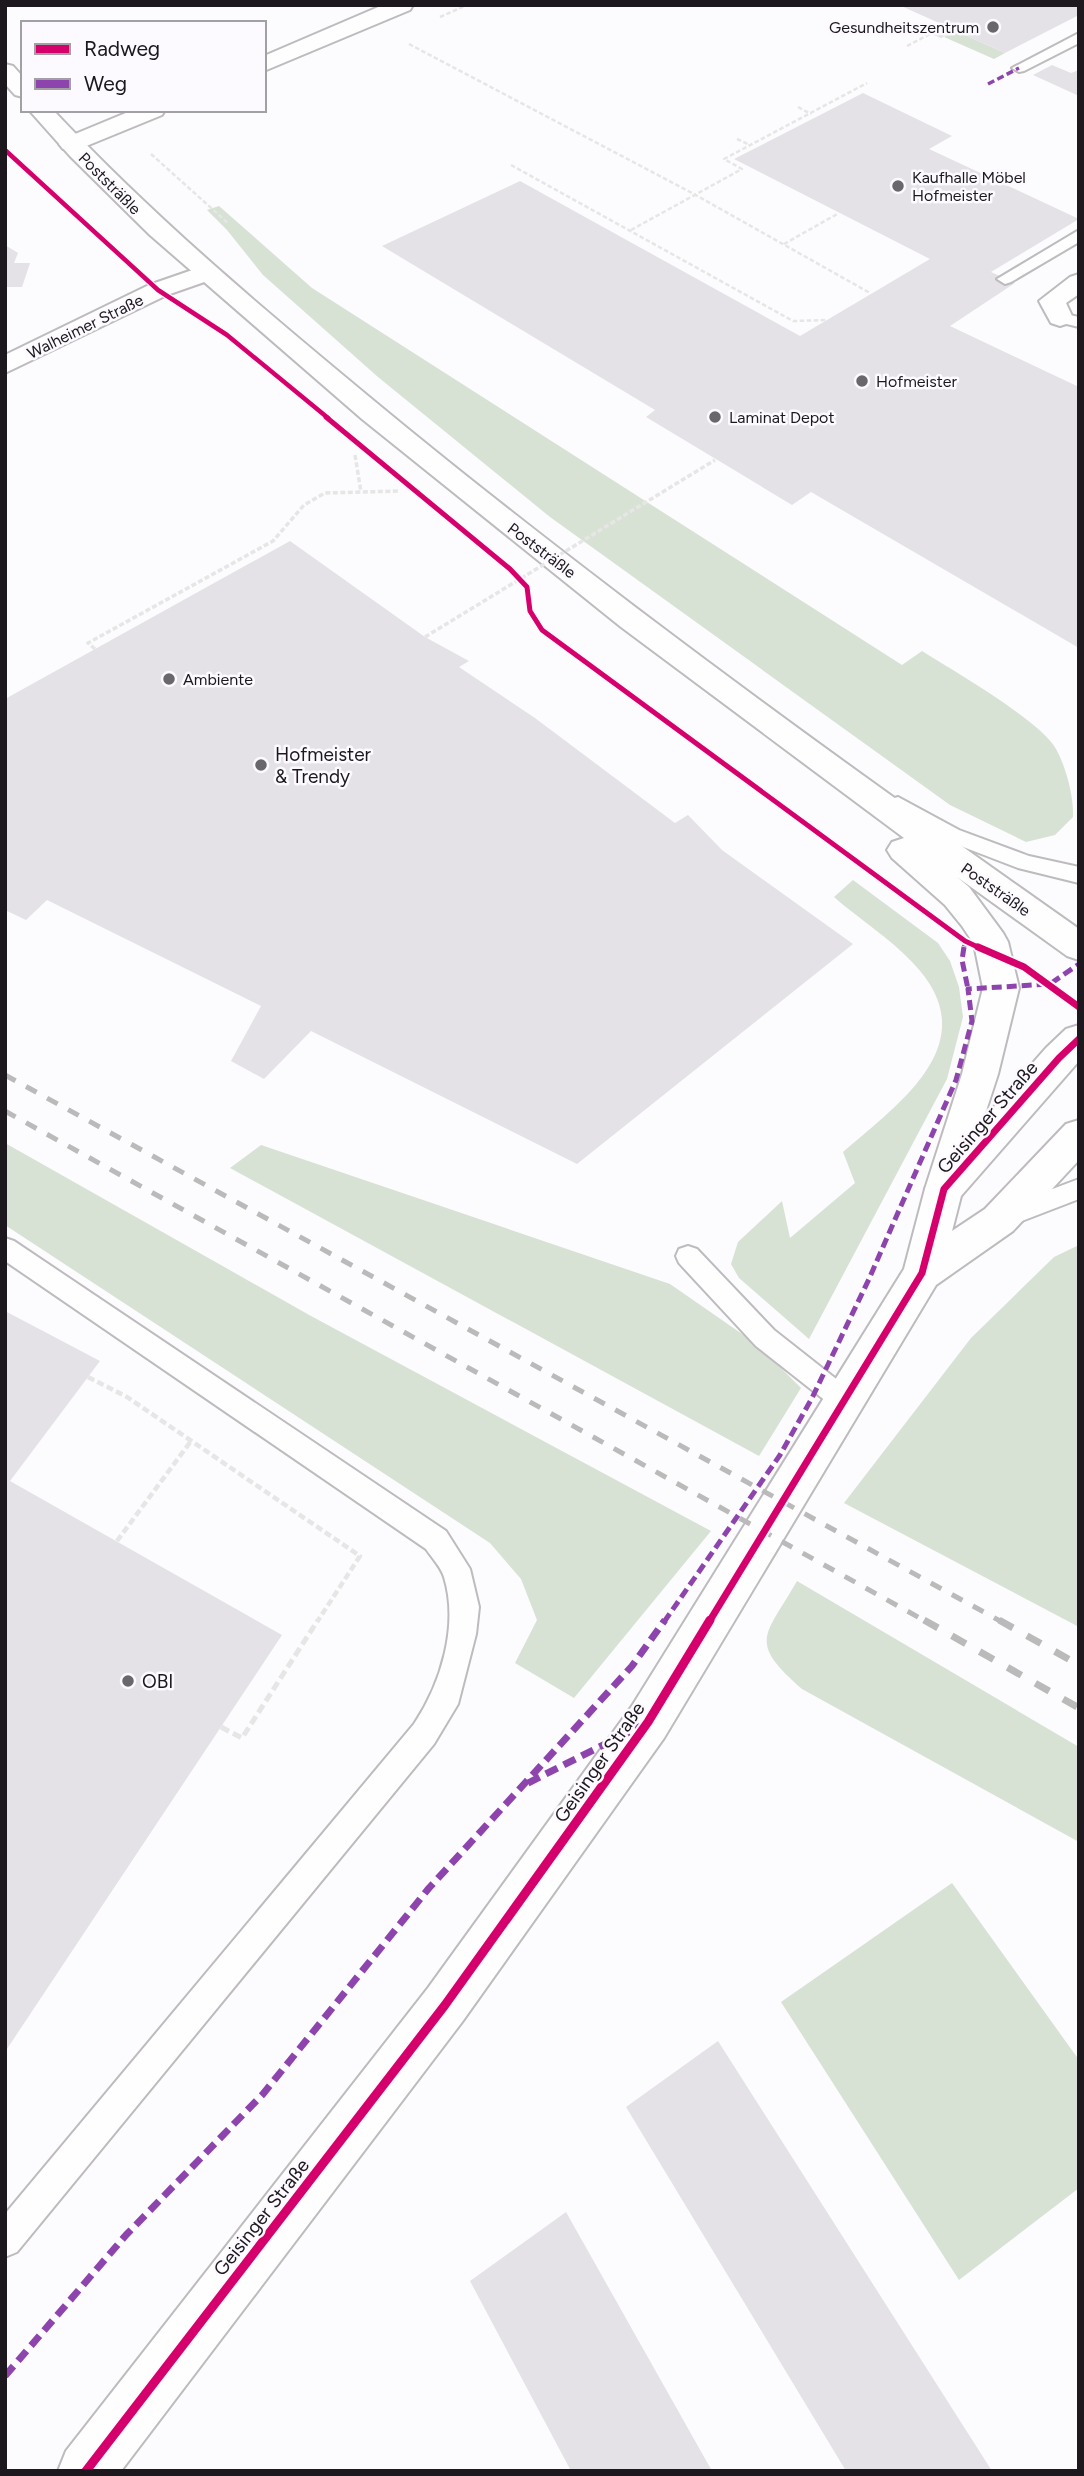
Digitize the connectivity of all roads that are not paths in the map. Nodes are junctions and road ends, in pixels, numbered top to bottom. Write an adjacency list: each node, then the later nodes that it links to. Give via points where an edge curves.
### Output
1 (402, 5): 3 (main road)
2 (1075, 43): 5 (lane)
3 (266, 63)
4 (5, 68): 6 (main road)
5 (1019, 68)
6 (21, 88)
7 (42, 112): 9 (main road, Poststräßle)
8 (149, 112): 9 (main road)
9 (71, 144): 11 (main road, Poststräßle)
10 (1079, 234): 12 (lane)
11 (204, 274): 15 (main road, Walheimer Straße, via 158,290); 16 (main road, Poststräßle, via 475,500)
12 (1005, 279)
13 (1079, 282): 14 (main road, via 1052,301)
14 (1069, 320)
15 (5, 365)
16 (754, 711): 17 (main road, Poststräßle); 22 (main road, via 848,806 957,896 991,942 1001,988)
17 (811, 754): 18 (lane, via 951,835 1025,863); 19 (main road, Poststräßle)
18 (1079, 875)
19 (1079, 947)
20 (1079, 1040): 22 (main road, Geisinger Straße)
21 (1079, 1135): 24 (main road, Geisinger Straße)
22 (944, 1189): 27 (main road, Geisinger Straße)
23 (1079, 1189): 24 (lane)
24 (999, 1220): 27 (main road, Geisinger Straße)
25 (5, 1248): 29 (lane, via 436,1540 456,1569 465,1607 444,1704 424,1734)
26 (688, 1256): 28 (lane, via 765,1338)
27 (922, 1273): 28 (main road, Geisinger Straße)
28 (845, 1401): 30 (main road, Geisinger Straße, via 640,1734 445,2005)
29 (5, 2240)
30 (86, 2471)

